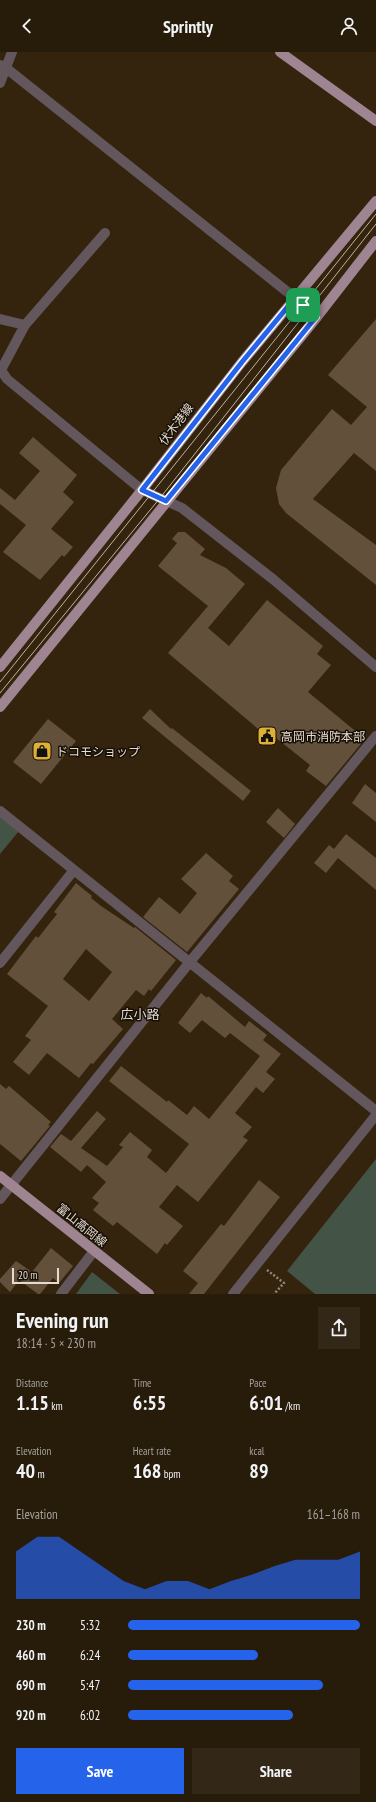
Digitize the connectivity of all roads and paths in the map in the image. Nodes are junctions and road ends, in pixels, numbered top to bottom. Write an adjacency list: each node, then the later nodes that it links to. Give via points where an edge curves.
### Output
1 (12, 52): 3 (street)
2 (280, 52): 5 (main road)
3 (3, 66): 4 (street); 9 (street)
4 (0, 83)
5 (376, 121)
6 (376, 201): 9 (main road, 伏木港線)
7 (105, 233): 12 (street)
8 (376, 242): 10 (main road)
9 (295, 298): 10 (street); 14 (main road, 伏木港線)
10 (316, 317): 15 (main road)
11 (0, 319): 12 (street)
12 (25, 325): 13 (street, via 1,370)
13 (3, 379): 14 (street)
14 (142, 490): 15 (street); 16 (main road, 伏木港線)
15 (166, 501): 17 (street, via 182,508 274,580); 18 (main road)
16 (0, 667)
17 (376, 667)
18 (0, 707)
19 (376, 736): 23 (street)
20 (0, 811): 21 (street)
21 (74, 870): 22 (street); 23 (street)
22 (0, 963)
23 (189, 963): 24 (street); 27 (street)
24 (376, 1111)
25 (376, 1115): 30 (street)
26 (0, 1176): 27 (main road, 富山高岡線)
27 (12, 1185): 28 (street); 29 (main road, 富山高岡線)
28 (0, 1199)
29 (94, 1251): 31 (street); 32 (main road, 富山高岡線)
30 (257, 1263): 33 (street); 34 (path, via 284,1283)
31 (61, 1294)
32 (149, 1294)
33 (233, 1294)
34 (274, 1294)

